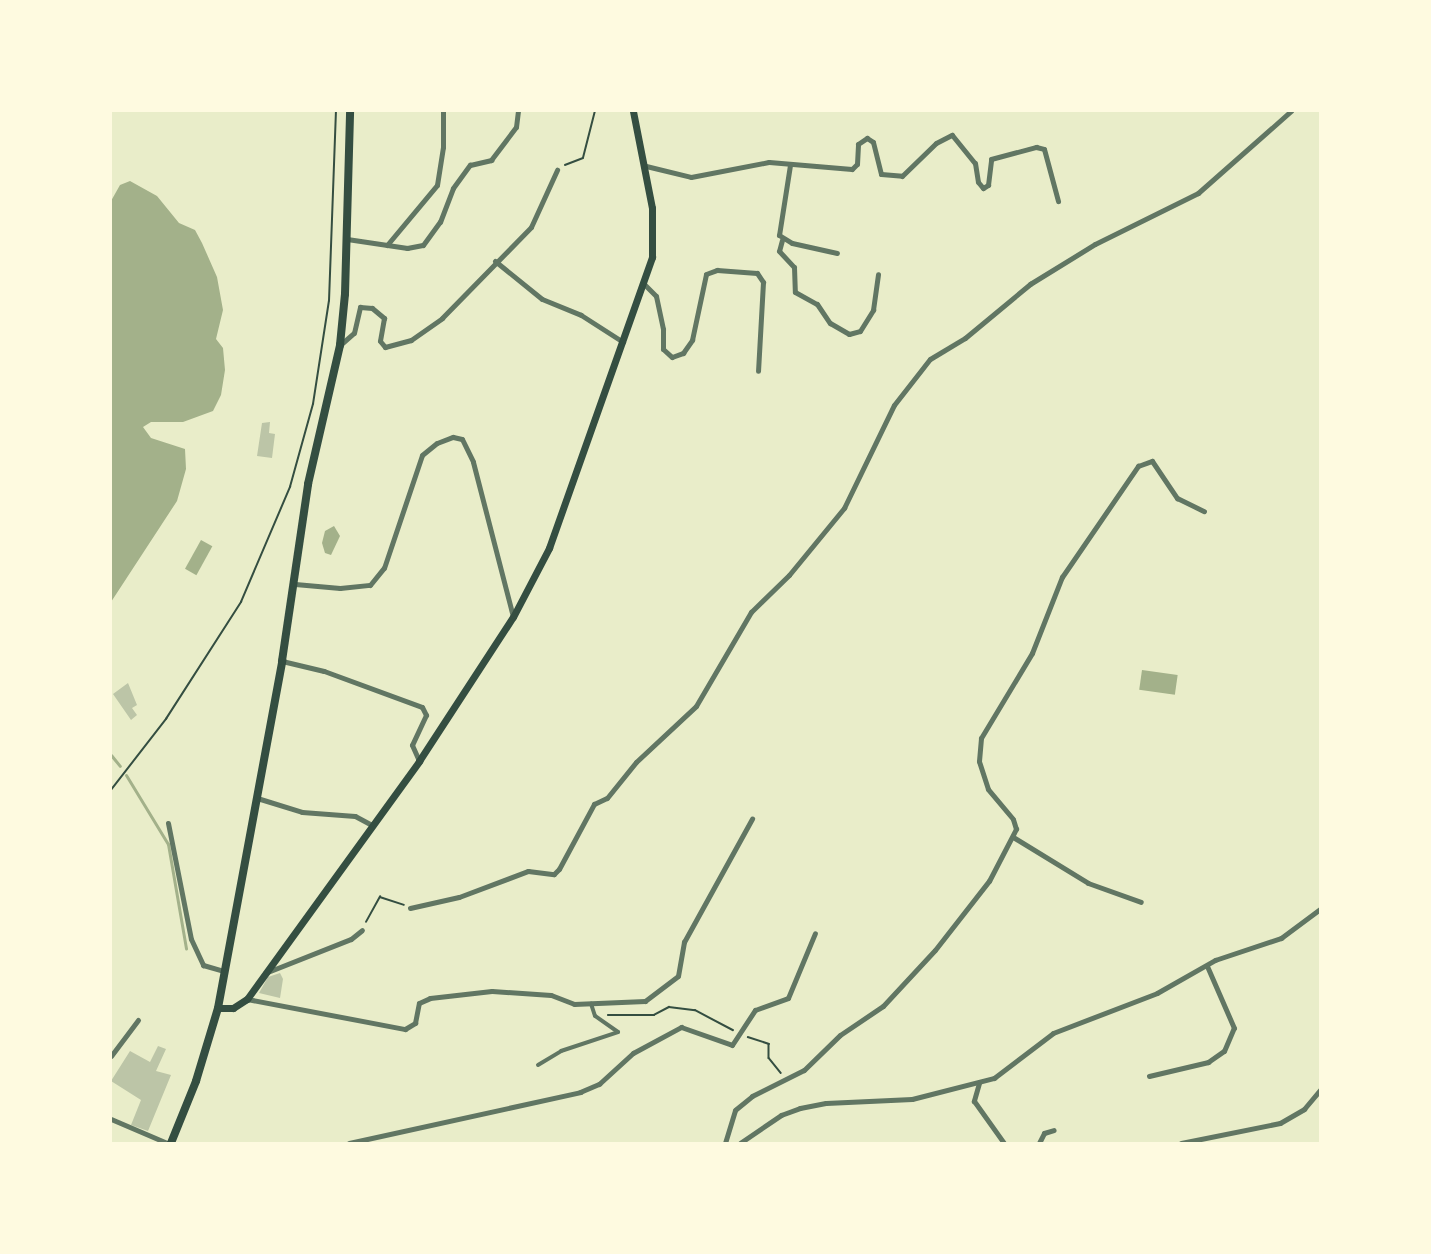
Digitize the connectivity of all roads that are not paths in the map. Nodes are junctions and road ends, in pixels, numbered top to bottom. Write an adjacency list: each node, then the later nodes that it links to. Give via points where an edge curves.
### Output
1 (350, 111): 10 (main road)
2 (443, 111): 12 (street, via 437,185)
3 (518, 111): 12 (street, via 516,127 491,160 470,165 453,188 440,222 423,245)
4 (633, 111): 7 (main road)
5 (1291, 111): 31 (street, via 1198,193 1095,244 1030,284 965,338 930,359 894,405 844,508 789,575 751,612 696,706 636,762 607,798 594,804 554,874 528,871 459,897)
6 (790, 165): 7 (street, via 753,164 691,177); 9 (street, via 852,169 857,164 858,144 867,138 873,142 881,174 902,176 936,143 952,135 975,163 983,188 988,185 991,159 1036,147 1044,149); 11 (street, via 779,235)
7 (646, 166): 16 (main road, via 654,237)
8 (557, 170): 14 (street, via 531,227)
9 (1058, 201)
10 (347, 239): 12 (street); 18 (main road)
11 (782, 240): 13 (street); 15 (street, via 779,251 794,267 795,292 817,304 827,321 849,334 860,331 873,310)
12 (387, 245)
13 (837, 253)
14 (495, 261): 17 (street, via 542,299 581,315); 18 (street, via 442,318 411,340 381,345 384,318 372,308 362,306 357,311 354,333)
15 (878, 274)
16 (644, 284): 17 (main road); 19 (street, via 656,297 663,349 672,357 683,353 692,340 706,274 717,270 757,273 763,282)
17 (623, 342): 22 (main road, via 549,548)
18 (340, 345): 21 (main road, via 307,491)
19 (758, 371)
20 (1204, 511): 29 (street, via 1177,498 1152,461 1146,460 1062,577 1032,653 981,738 979,761 985,780 1013,819)
21 (295, 584): 22 (street, via 340,588 370,585 384,568 422,455 453,437 462,439 472,462); 23 (main road)
22 (513, 617): 24 (main road)
23 (282, 662): 24 (street, via 362,685 425,710 412,745); 25 (main road)
24 (419, 761): 28 (main road)
25 (257, 798): 28 (street, via 302,812 355,816); 36 (main road)
26 (752, 819): 39 (street, via 695,918 684,942 682,967 672,984 645,1001)
27 (168, 823): 36 (street, via 195,950 203,965)
28 (372, 825): 37 (main road)
29 (1013, 837): 30 (street, via 1088,883); 51 (street, via 969,909 893,997 840,1035 804,1070 752,1096 735,1110)
30 (1141, 902)
31 (410, 908)
32 (1320, 909): 35 (street, via 1281,938)
33 (362, 930): 37 (street, via 351,939)
34 (815, 933): 50 (street, via 788,998 755,1010 728,1046 681,1027 633,1053 589,1089)
35 (1208, 966): 44 (street, via 1234,1028 1224,1050 1208,1062); 45 (street, via 1157,993 1053,1032 1002,1073)
36 (224, 971): 40 (main road)
37 (265, 973): 38 (main road)
38 (246, 999): 39 (street, via 405,1029 415,1023 419,1003 430,998 492,991 551,995 574,1004); 40 (main road, via 233,1008)
39 (591, 1003): 43 (street, via 595,1016 618,1032 561,1050)
40 (218, 1008): 49 (main road, via 196,1081)
41 (138, 1020): 42 (street)
42 (111, 1056)
43 (538, 1065)
44 (1149, 1076)
45 (979, 1083): 52 (street, via 912,1099 800,1108 781,1115); 53 (street, via 974,1101)
46 (1320, 1090): 55 (street, via 1304,1109 1280,1123)
47 (111, 1119): 49 (street)
48 (1054, 1130): 54 (street, via 1044,1133)
49 (169, 1143)
50 (349, 1143)
51 (725, 1143)
52 (740, 1143)
53 (1004, 1143)
54 (1039, 1143)
55 (1181, 1143)

